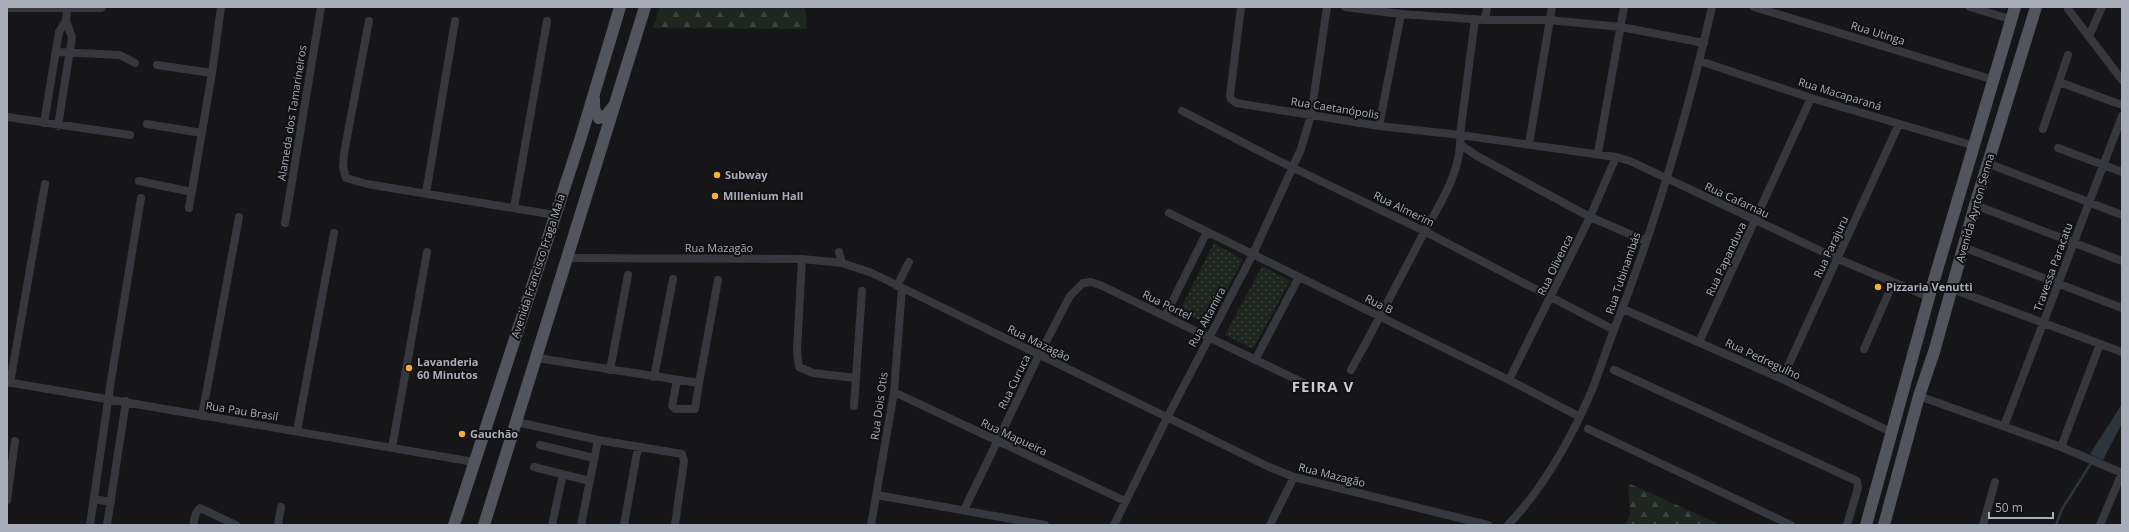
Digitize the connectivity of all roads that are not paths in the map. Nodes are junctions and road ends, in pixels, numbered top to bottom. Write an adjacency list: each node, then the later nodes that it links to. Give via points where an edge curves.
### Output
1 (101, 7): 19 (street)
2 (221, 7): 40 (street)
3 (321, 7): 89 (street, Alameda dos Tamarineiros)
4 (620, 7): 44 (main road, Avenida Francisco Fraga Maia)
5 (645, 7): 46 (main road)
6 (1241, 7): 49 (street, Rua Caetanópolis, via 1231,99 1236,103)
7 (1327, 7): 49 (street, Rua Altamira)
8 (1345, 7): 21 (street)
9 (1487, 7): 24 (street)
10 (1552, 7): 25 (street)
11 (1624, 7): 30 (street)
12 (1712, 7): 32 (street, Rua Tubinambás)
13 (1754, 7): 42 (street, Rua Utinga)
14 (1970, 7): 23 (street)
15 (2015, 7): 23 (main road, Avenida Ayrton Senna)
16 (2036, 7): 69 (main road, Avenida Ayrton Senna)
17 (2102, 7): 31 (street)
18 (7, 8): 19 (street)
19 (66, 8): 26 (street)
20 (2068, 9): 31 (street)
21 (1401, 14): 22 (street); 56 (street)
22 (1475, 19): 24 (street); 61 (street)
23 (2010, 19): 42 (main road, Avenida Ayrton Senna)
24 (1485, 20): 25 (street)
25 (1550, 20): 30 (street); 63 (street)
26 (66, 21): 33 (street, via 60,29); 34 (street, via 72,31)
27 (369, 21): 77 (street, via 342,167 346,178 367,184)
28 (455, 21): 77 (street)
29 (547, 21): 82 (street)
30 (1621, 27): 32 (street); 67 (street)
31 (2089, 36): 41 (street)
32 (1704, 43): 36 (street, Rua Tubinambás)
33 (56, 52): 34 (street); 52 (street)
34 (70, 53): 37 (street, via 120,55); 55 (street)
35 (2068, 55): 43 (street)
36 (1700, 61): 45 (street, Rua Macaparaná); 73 (street, Rua Tubinambás)
37 (135, 63)
38 (157, 65): 40 (street)
39 (2122, 67): 41 (street)
40 (212, 73): 58 (street)
41 (2120, 78)
42 (1994, 80): 65 (main road, Avenida Ayrton Senna)
43 (2058, 82): 47 (street); 57 (street)
44 (594, 92): 46 (main road, via 594,109 599,118 609,114); 62 (main road, Avenida Francisco Fraga Maia)
45 (1811, 98): 54 (street, Rua Macaparaná); 88 (street, Rua Papanduva)
46 (617, 100): 60 (main road)
47 (2122, 105)
48 (1182, 111): 71 (street, Rua Almerim)
49 (1311, 115): 56 (street, Rua Caetanópolis); 71 (street, Rua Altamira)
50 (2122, 116): 70 (street, Travessa Paracatu)
51 (7, 117): 52 (street)
52 (44, 123): 55 (street)
53 (147, 124): 58 (street)
54 (1899, 124): 65 (street, Rua Macaparaná); 100 (street, Rua Parajuru)
55 (58, 126): 59 (street)
56 (1379, 126): 61 (street, Rua Caetanópolis)
57 (2043, 129)
58 (202, 133): 76 (street)
59 (130, 135)
60 (606, 135): 62 (main road, via 604,124 598,121); 99 (main road)
61 (1460, 135): 63 (street, Rua Caetanópolis); 64 (street)
62 (581, 137): 84 (main road, Avenida Francisco Fraga Maia)
63 (1529, 144): 67 (street, Rua Cafarnau)
64 (1461, 145): 87 (street); 90 (street, via 1453,173)
65 (1975, 146): 115 (main road, Avenida Ayrton Senna)
66 (2058, 148): 70 (street)
67 (1598, 153): 68 (street, Rua Cafarnau)
68 (1616, 157): 73 (street, Rua Cafarnau, via 1630,161); 87 (street, Rua Olivenca)
69 (1988, 163): 79 (street); 80 (main road, Avenida Ayrton Senna)
70 (2103, 165): 72 (street); 79 (street, Travessa Paracatu)
71 (1293, 167): 90 (street, Rua Almerim); 98 (street, Rua Altamira)
72 (2122, 172)
73 (1665, 179): 88 (street, Rua Cafarnau); 93 (street, Rua Tubinambás)
74 (139, 181): 76 (street)
75 (45, 184): 141 (street)
76 (192, 192): 81 (street)
77 (426, 193): 82 (street)
78 (141, 198): 146 (street)
79 (2089, 201): 85 (street); 94 (street, Travessa Paracatu)
80 (1975, 205): 94 (street); 95 (main road, Avenida Ayrton Senna)
81 (189, 208)
82 (514, 208): 84 (street)
83 (1169, 213): 91 (street, Rua B)
84 (555, 215): 165 (main road, Avenida Francisco Fraga Maia)
85 (2122, 215)
86 (239, 217): 149 (street)
87 (1590, 217): 93 (street); 116 (street, Rua Olivenca)
88 (1756, 221): 100 (street, Rua Cafarnau); 124 (street, Rua Papanduva)
89 (285, 223)
90 (1424, 231): 116 (street, Rua Almerim); 120 (street)
91 (1207, 232): 98 (street, Rua B); 119 (street)
92 (334, 233): 155 (street)
93 (1646, 241): 118 (street, Rua Tubinambás)
94 (2073, 242): 102 (street); 110 (street, Travessa Paracatu)
95 (1963, 247): 110 (street); 113 (main road, Avenida Ayrton Senna)
96 (427, 252): 163 (street)
97 (839, 252): 104 (street)
98 (1253, 254): 106 (street, Rua B); 123 (street, Rua Altamira)
99 (567, 258): 101 (street, Rua Mazagão); 131 (main road)
100 (1838, 259): 109 (street, Rua Cafarnau); 138 (street, Rua Parajuru)
101 (802, 260): 104 (street, Rua Mazagão); 137 (street, via 798,368 813,373)
102 (2122, 261)
103 (909, 262): 111 (street)
104 (842, 263): 111 (street, Rua Mazagão, via 874,270)
105 (628, 275): 133 (street)
106 (1299, 277): 120 (street, Rua B); 132 (street)
107 (673, 279): 136 (street)
108 (718, 280): 142 (street)
109 (1893, 283): 115 (street, Rua Cafarnau); 127 (street)
110 (2059, 283): 117 (street); 121 (street, Travessa Paracatu)
111 (899, 287): 130 (street, Rua Mazagão); 144 (street, Rua Dois Otis)
112 (1077, 287): 119 (street, Rua Portel, via 1091,282); 130 (street, Rua Curuca)
113 (1952, 289): 121 (street); 128 (main road, Avenida Ayrton Senna)
114 (862, 291): 137 (street)
115 (1929, 297): 126 (main road, Avenida Ayrton Senna)
116 (1551, 298): 122 (street, Rua Almerim); 140 (street, Rua Olivenca)
117 (2122, 308)
118 (1623, 309): 122 (street, Rua Tubinambás); 124 (street, Rua Pedregulho)
119 (1165, 316): 123 (street, Rua Portel)
120 (1380, 317): 134 (street); 140 (street, Rua B)
121 (2044, 323): 125 (street); 153 (street, Travessa Paracatu)
122 (1614, 330): 150 (street, Rua Tubinambás)
123 (1208, 337): 132 (street, Rua Portel); 151 (street, Rua Altamira)
124 (1699, 342): 138 (street, Rua Pedregulho)
125 (2100, 344): 129 (street); 162 (street)
126 (1917, 346): 128 (main road); 156 (main road, Avenida Ayrton Senna)
127 (1864, 350)
128 (1934, 352): 145 (main road, Avenida Ayrton Senna)
129 (2122, 352)
130 (1039, 355): 151 (street, Rua Mazagão); 159 (street, Rua Curuca)
131 (537, 358): 133 (street); 152 (main road)
132 (1255, 360): 143 (street, Rua Portel)
133 (610, 370): 136 (street)
134 (1351, 370)
135 (1614, 370): 197 (street, via 1857,481 1858,488)
136 (654, 377): 139 (street)
137 (856, 378): 148 (street)
138 (1782, 379): 156 (street, Rua Pedregulho)
139 (677, 380): 142 (street); 142 (street, via 672,406 675,409 695,409)
140 (1509, 380): 150 (street, Rua B)
141 (8, 382): 146 (street, Rua Pau Brasil)
142 (699, 383)
143 (1312, 387)
144 (894, 392): 159 (street, Rua Mapueira); 172 (street, Rua Dois Otis)
145 (1919, 396): 153 (street); 199 (main road, Avenida Ayrton Senna)
146 (109, 399): 147 (street, Rua Pau Brasil); 173 (street)
147 (126, 401): 149 (street, Rua Pau Brasil); 176 (street)
148 (854, 406)
149 (202, 416): 155 (street, Rua Pau Brasil)
150 (1580, 417): 195 (street, Rua Tubinambás, via 1542,484)
151 (1166, 418): 169 (street, Rua Mazagão); 175 (street, Rua Altamira)
152 (517, 422): 157 (street); 185 (main road)
153 (2004, 426): 162 (street)
154 (1588, 429): 196 (street)
155 (297, 431): 163 (street, Rua Pau Brasil)
156 (1893, 433): 198 (main road, Avenida Ayrton Senna)
157 (598, 440): 161 (street); 164 (street)
158 (15, 441): 174 (street)
159 (997, 441): 175 (street, Rua Mapueira); 178 (street, Rua Curuca)
160 (540, 445): 164 (street)
161 (638, 447): 188 (street); 189 (street, via 680,453 684,456)
162 (2061, 447): 167 (street)
163 (392, 448): 165 (street, Rua Pau Brasil)
164 (594, 458): 170 (street)
165 (474, 462): 184 (main road, Avenida Francisco Fraga Maia)
166 (534, 467): 168 (street)
167 (2122, 473): 201 (street)
168 (563, 474): 170 (street); 186 (street)
169 (1294, 477): 193 (street); 194 (street, Rua Mazagão)
170 (590, 481): 187 (street)
171 (1995, 482): 200 (street)
172 (876, 495): 178 (street); 190 (street, Rua Dois Otis)
173 (94, 499): 176 (street); 179 (street)
174 (7, 500)
175 (1126, 501): 192 (street, Rua Altamira)
176 (111, 502): 180 (street)
177 (281, 506): 183 (street)
178 (964, 510): 191 (street)
179 (90, 525)
180 (107, 525)
181 (193, 525): 182 (street, via 200,508)
182 (236, 525)
183 (278, 525)
184 (454, 525)
185 (484, 525)
186 (552, 525)
187 (581, 525)
188 (624, 525)
189 (675, 525)
190 (871, 525)
191 (1045, 525)
192 (1114, 525)
193 (1270, 525)
194 (1488, 525)
195 (1508, 525)
196 (1791, 525)
197 (1847, 525)
198 (1866, 525)
199 (1884, 525)
200 (1983, 525)
201 (2100, 525)

